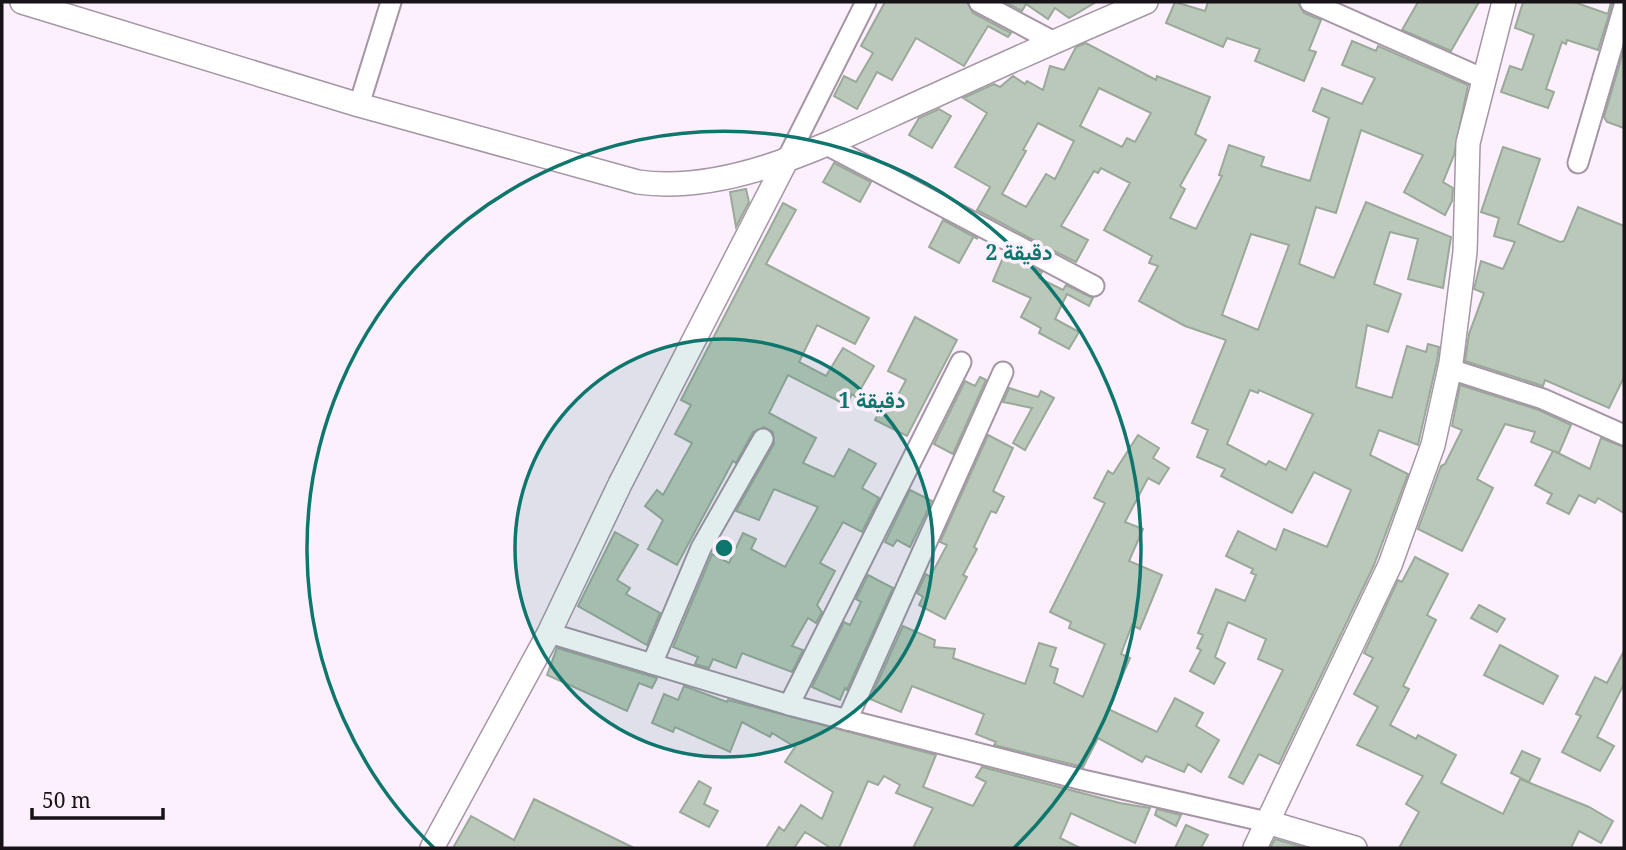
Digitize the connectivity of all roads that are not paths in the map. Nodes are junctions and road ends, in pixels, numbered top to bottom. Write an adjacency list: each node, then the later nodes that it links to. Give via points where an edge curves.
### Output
1 (22, 2): 11 (street)
2 (391, 2): 11 (street)
3 (866, 2): 13 (street)
4 (979, 2): 9 (street)
5 (1146, 2): 9 (street)
6 (1310, 2): 10 (street)
7 (1504, 2): 10 (street)
8 (1624, 6): 14 (street)
9 (1054, 42): 12 (street)
10 (1484, 79): 17 (street, via 1468,144 1465,252)
11 (359, 105): 13 (street, via 666,186 705,183)
12 (825, 144): 13 (street); 15 (street)
13 (787, 159): 21 (street)
14 (1578, 163)
15 (1094, 286)
16 (961, 362): 23 (street)
17 (1450, 369): 19 (street, via 1543,398); 25 (street, via 1433,445 1390,565)
18 (1003, 372): 24 (street)
19 (1624, 435)
20 (763, 439): 22 (street, via 701,548)
21 (549, 633): 22 (street); 26 (street)
22 (652, 664): 23 (street)
23 (789, 705): 24 (street)
24 (847, 720): 25 (street)
25 (1267, 821): 27 (street); 28 (street)
26 (432, 848)
27 (1255, 848)
28 (1355, 848)

